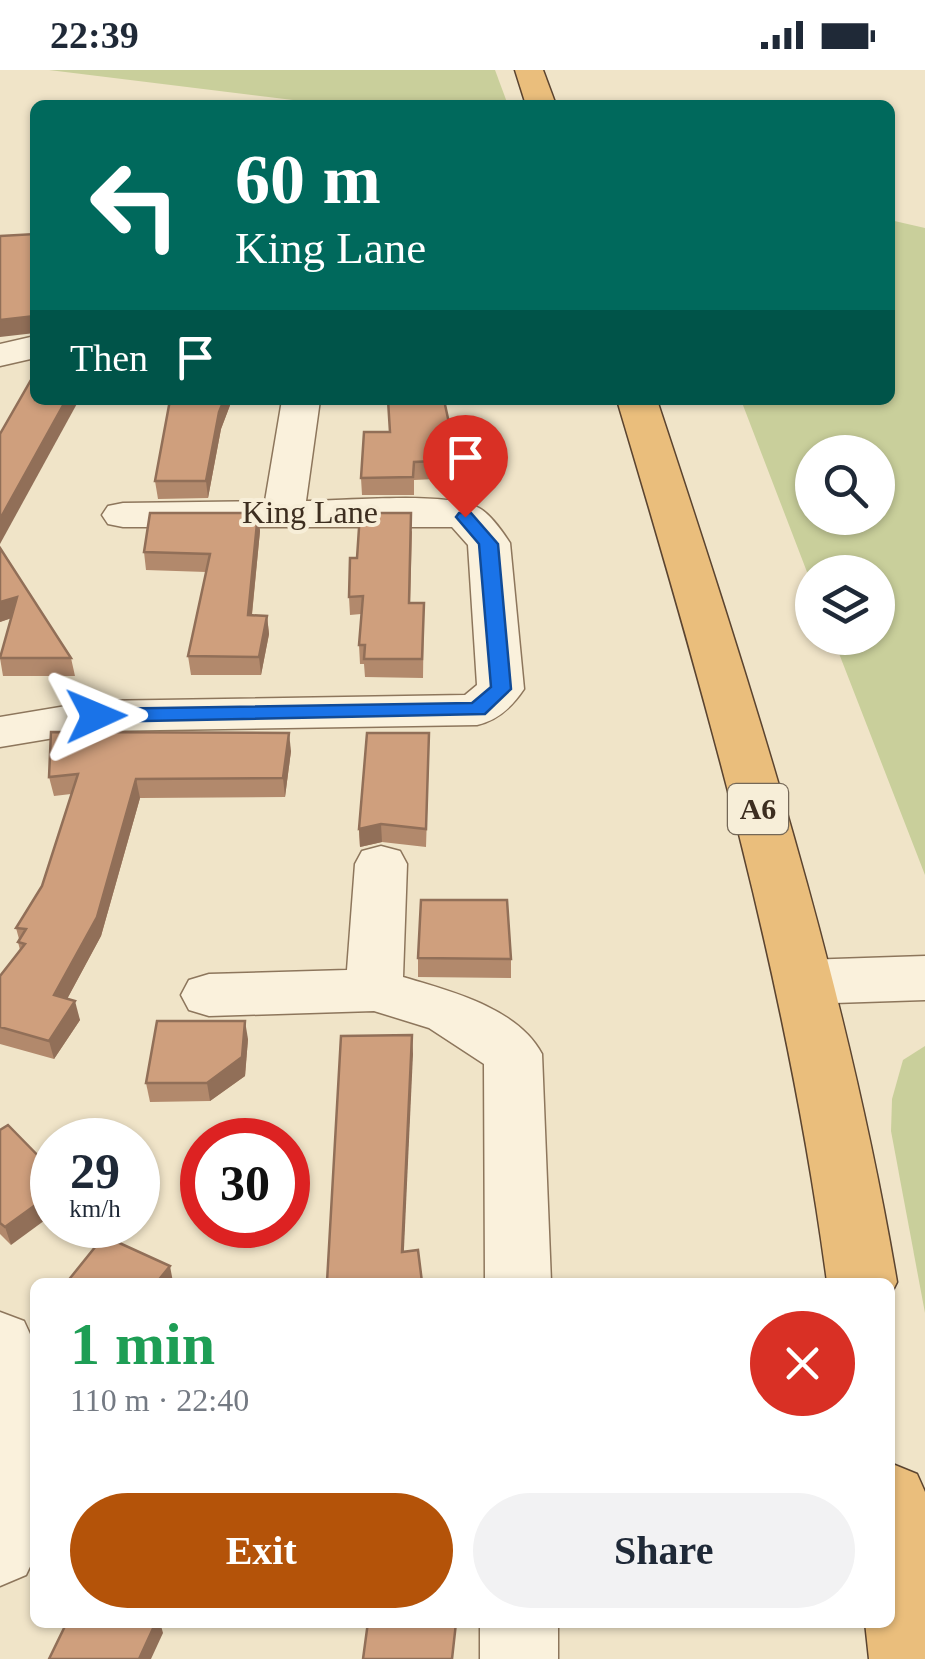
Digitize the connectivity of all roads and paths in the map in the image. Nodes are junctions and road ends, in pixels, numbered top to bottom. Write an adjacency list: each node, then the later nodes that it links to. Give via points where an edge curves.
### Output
1 (529, 70): 2 (highway)
2 (539, 100)
3 (30, 349): 4 (street)
4 (0, 356)
5 (300, 405): 7 (street)
6 (639, 405): 12 (highway, A6, via 713,638)
7 (284, 512): 8 (street, King Lane); 9 (street, King Lane, via 465,517 488,544 501,689 478,710 96,716)
8 (123, 514)
9 (0, 732)
10 (381, 864): 13 (street)
11 (925, 978): 12 (street)
12 (804, 982): 16 (highway, A6)
13 (374, 990): 14 (street); 15 (street, via 449,1012 512,1054)
14 (209, 995)
15 (518, 1278)
16 (861, 1278)
17 (0, 1344): 18 (street)
18 (30, 1409)
19 (30, 1486): 21 (street)
20 (895, 1540): 24 (highway)
21 (0, 1549)
22 (519, 1628): 23 (street)
23 (519, 1659)
24 (910, 1659)

